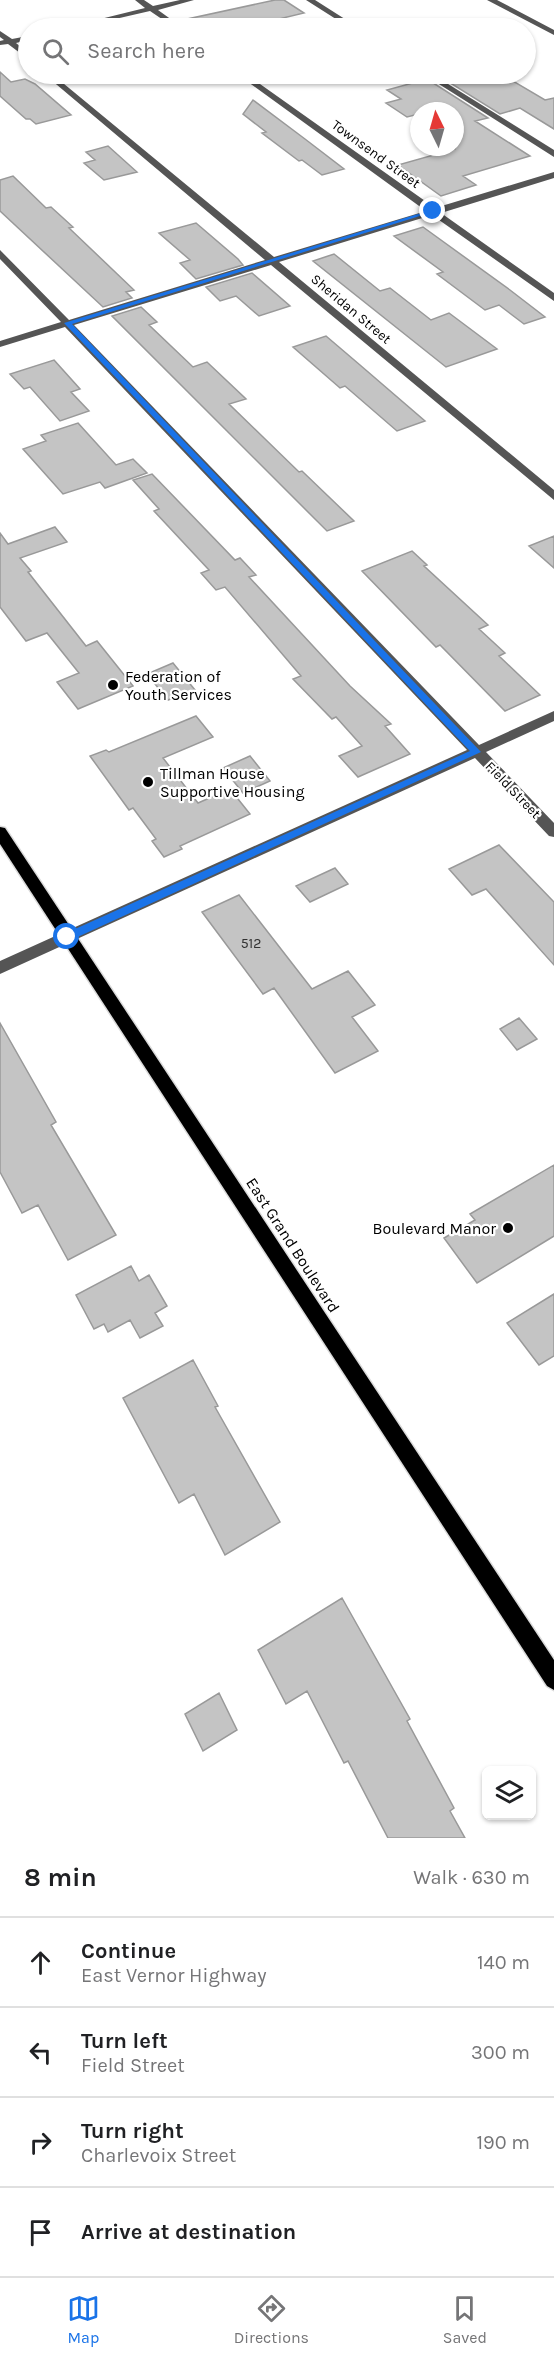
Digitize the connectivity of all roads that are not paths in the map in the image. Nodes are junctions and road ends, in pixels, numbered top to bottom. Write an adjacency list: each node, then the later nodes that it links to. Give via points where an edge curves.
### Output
1 (139, 0): 5 (street)
2 (190, 0): 5 (street)
3 (310, 0): 8 (street)
4 (491, 0): 9 (street)
5 (151, 9): 6 (street); 7 (street)
6 (112, 18)
7 (164, 18)
8 (340, 18)
9 (525, 18)
10 (536, 24): 12 (street)
11 (0, 33): 14 (street)
12 (554, 33)
13 (18, 40): 14 (street)
14 (10, 42): 15 (street); 16 (street)
15 (0, 44)
16 (18, 49)
17 (60, 84): 24 (street, Sheridan Street)
18 (256, 84): 22 (street, Townsend Street)
19 (443, 84): 20 (street)
20 (554, 154)
21 (554, 175): 22 (street)
22 (433, 211): 24 (street); 25 (street, Townsend Street)
23 (0, 253): 26 (street, Field Street)
24 (272, 261): 26 (street); 28 (street, Sheridan Street)
25 (554, 298)
26 (67, 323): 27 (street); 30 (street, Field Street)
27 (0, 344)
28 (554, 496)
29 (554, 716): 30 (street)
30 (476, 752): 32 (street, Field Street); 33 (street)
31 (0, 832): 33 (main road, East Grand Boulevard)
32 (554, 832)
33 (67, 937): 34 (street); 35 (main road, East Grand Boulevard)
34 (0, 968)
35 (554, 1679)

